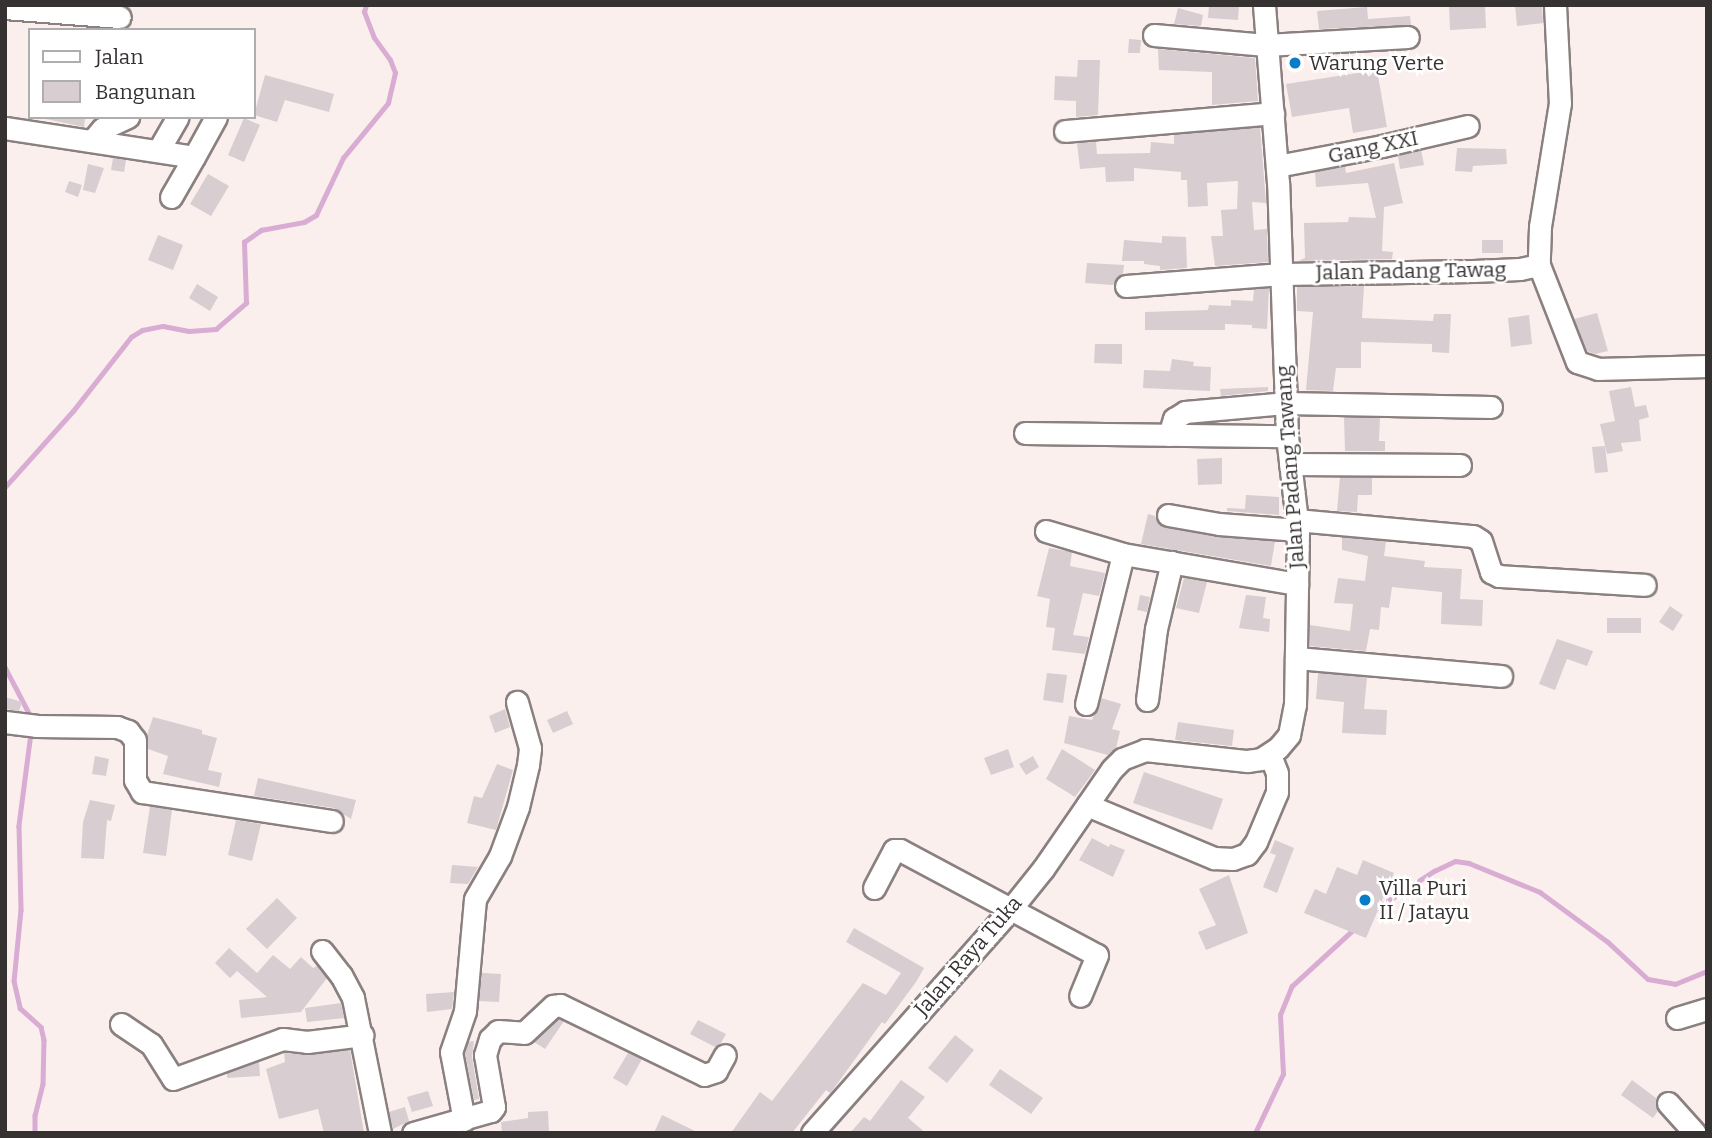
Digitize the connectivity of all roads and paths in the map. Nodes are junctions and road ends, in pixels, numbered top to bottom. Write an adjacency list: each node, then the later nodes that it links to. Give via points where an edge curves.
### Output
1 (1265, 5): 7 (street, Jalan Padang Tawang)
2 (1555, 5): 20 (street, via 1560,103 1540,227)
3 (5, 8): 4 (street)
4 (120, 17)
5 (1154, 35): 7 (street)
6 (1408, 37): 7 (street)
7 (1266, 45): 8 (street, Jalan Padang Tawang)
8 (1273, 113): 14 (street); 18 (street, Jalan Padang Tawang)
9 (124, 119): 15 (street, via 102,129)
10 (177, 119): 16 (street)
11 (215, 119): 17 (street)
12 (1468, 125): 18 (street, Gang XXI)
13 (5, 128): 15 (street)
14 (1065, 131)
15 (92, 141): 16 (street)
16 (158, 151): 17 (street)
17 (194, 157): 19 (street)
18 (1277, 166): 21 (street, Jalan Padang Tawang)
19 (172, 197)
20 (1539, 265): 21 (street, Jalan Padang Tawag, via 1473,271); 23 (street, via 1577,362 1583,367)
21 (1282, 274): 22 (street, Jalan Padang Tawag); 24 (street, Jalan Padang Tawang)
22 (1126, 286)
23 (1707, 366)
24 (1286, 403): 25 (street); 27 (street, via 1185,412 1174,419); 28 (street, Jalan Padang Tawang)
25 (1491, 407)
26 (1025, 433): 27 (street)
27 (1169, 435): 28 (street)
28 (1287, 436): 29 (street, Jalan Padang Tawang)
29 (1290, 464): 30 (street); 32 (street, Jalan Padang Tawang)
30 (1461, 465)
31 (1168, 515): 32 (street, via 1219,524)
32 (1297, 525): 36 (street, Jalan Padang Tawang); 37 (street, via 1474,536 1481,541 1491,572 1499,576)
33 (1046, 531): 34 (street)
34 (1124, 554): 35 (street); 42 (street)
35 (1172, 562): 36 (street); 40 (street, via 1156,628)
36 (1297, 584): 38 (street, Jalan Padang Tawang)
37 (1645, 585)
38 (1296, 658): 39 (street); 44 (street, Jalan Padang Tawang, via 1294,720 1289,735)
39 (1501, 676)
40 (1147, 700)
41 (517, 702): 57 (street, via 530,748 528,765 500,856 475,899 466,1011 451,1052)
42 (1086, 704)
43 (5, 722): 46 (street, via 117,727 135,740 135,780 142,792)
44 (1270, 755): 45 (street, Jalan Raya Tuka, via 1247,761 1145,750 1134,753 1112,769); 45 (street, via 1278,773 1277,792 1256,842 1233,859 1214,858)
45 (1087, 805): 48 (street, Jalan Raya Tuka, via 1044,869)
46 (332, 821)
47 (874, 888): 48 (street, via 894,850 900,850)
48 (1010, 909): 50 (street, via 1097,955); 60 (street, Jalan Raya Tuka)
49 (322, 951): 54 (street, via 350,992)
50 (1080, 996)
51 (1707, 1009): 52 (street)
52 (1677, 1018)
53 (121, 1024): 54 (street, via 151,1044 173,1079 286,1038 305,1042)
54 (363, 1035): 58 (street)
55 (725, 1055): 57 (street, via 716,1072 704,1075 557,1005 524,1033 503,1030 493,1034 485,1055 494,1107 488,1114)
56 (1668, 1103): 61 (street)
57 (464, 1120): 59 (street)
58 (380, 1133)
59 (413, 1133)
60 (812, 1133)
61 (1695, 1133)

